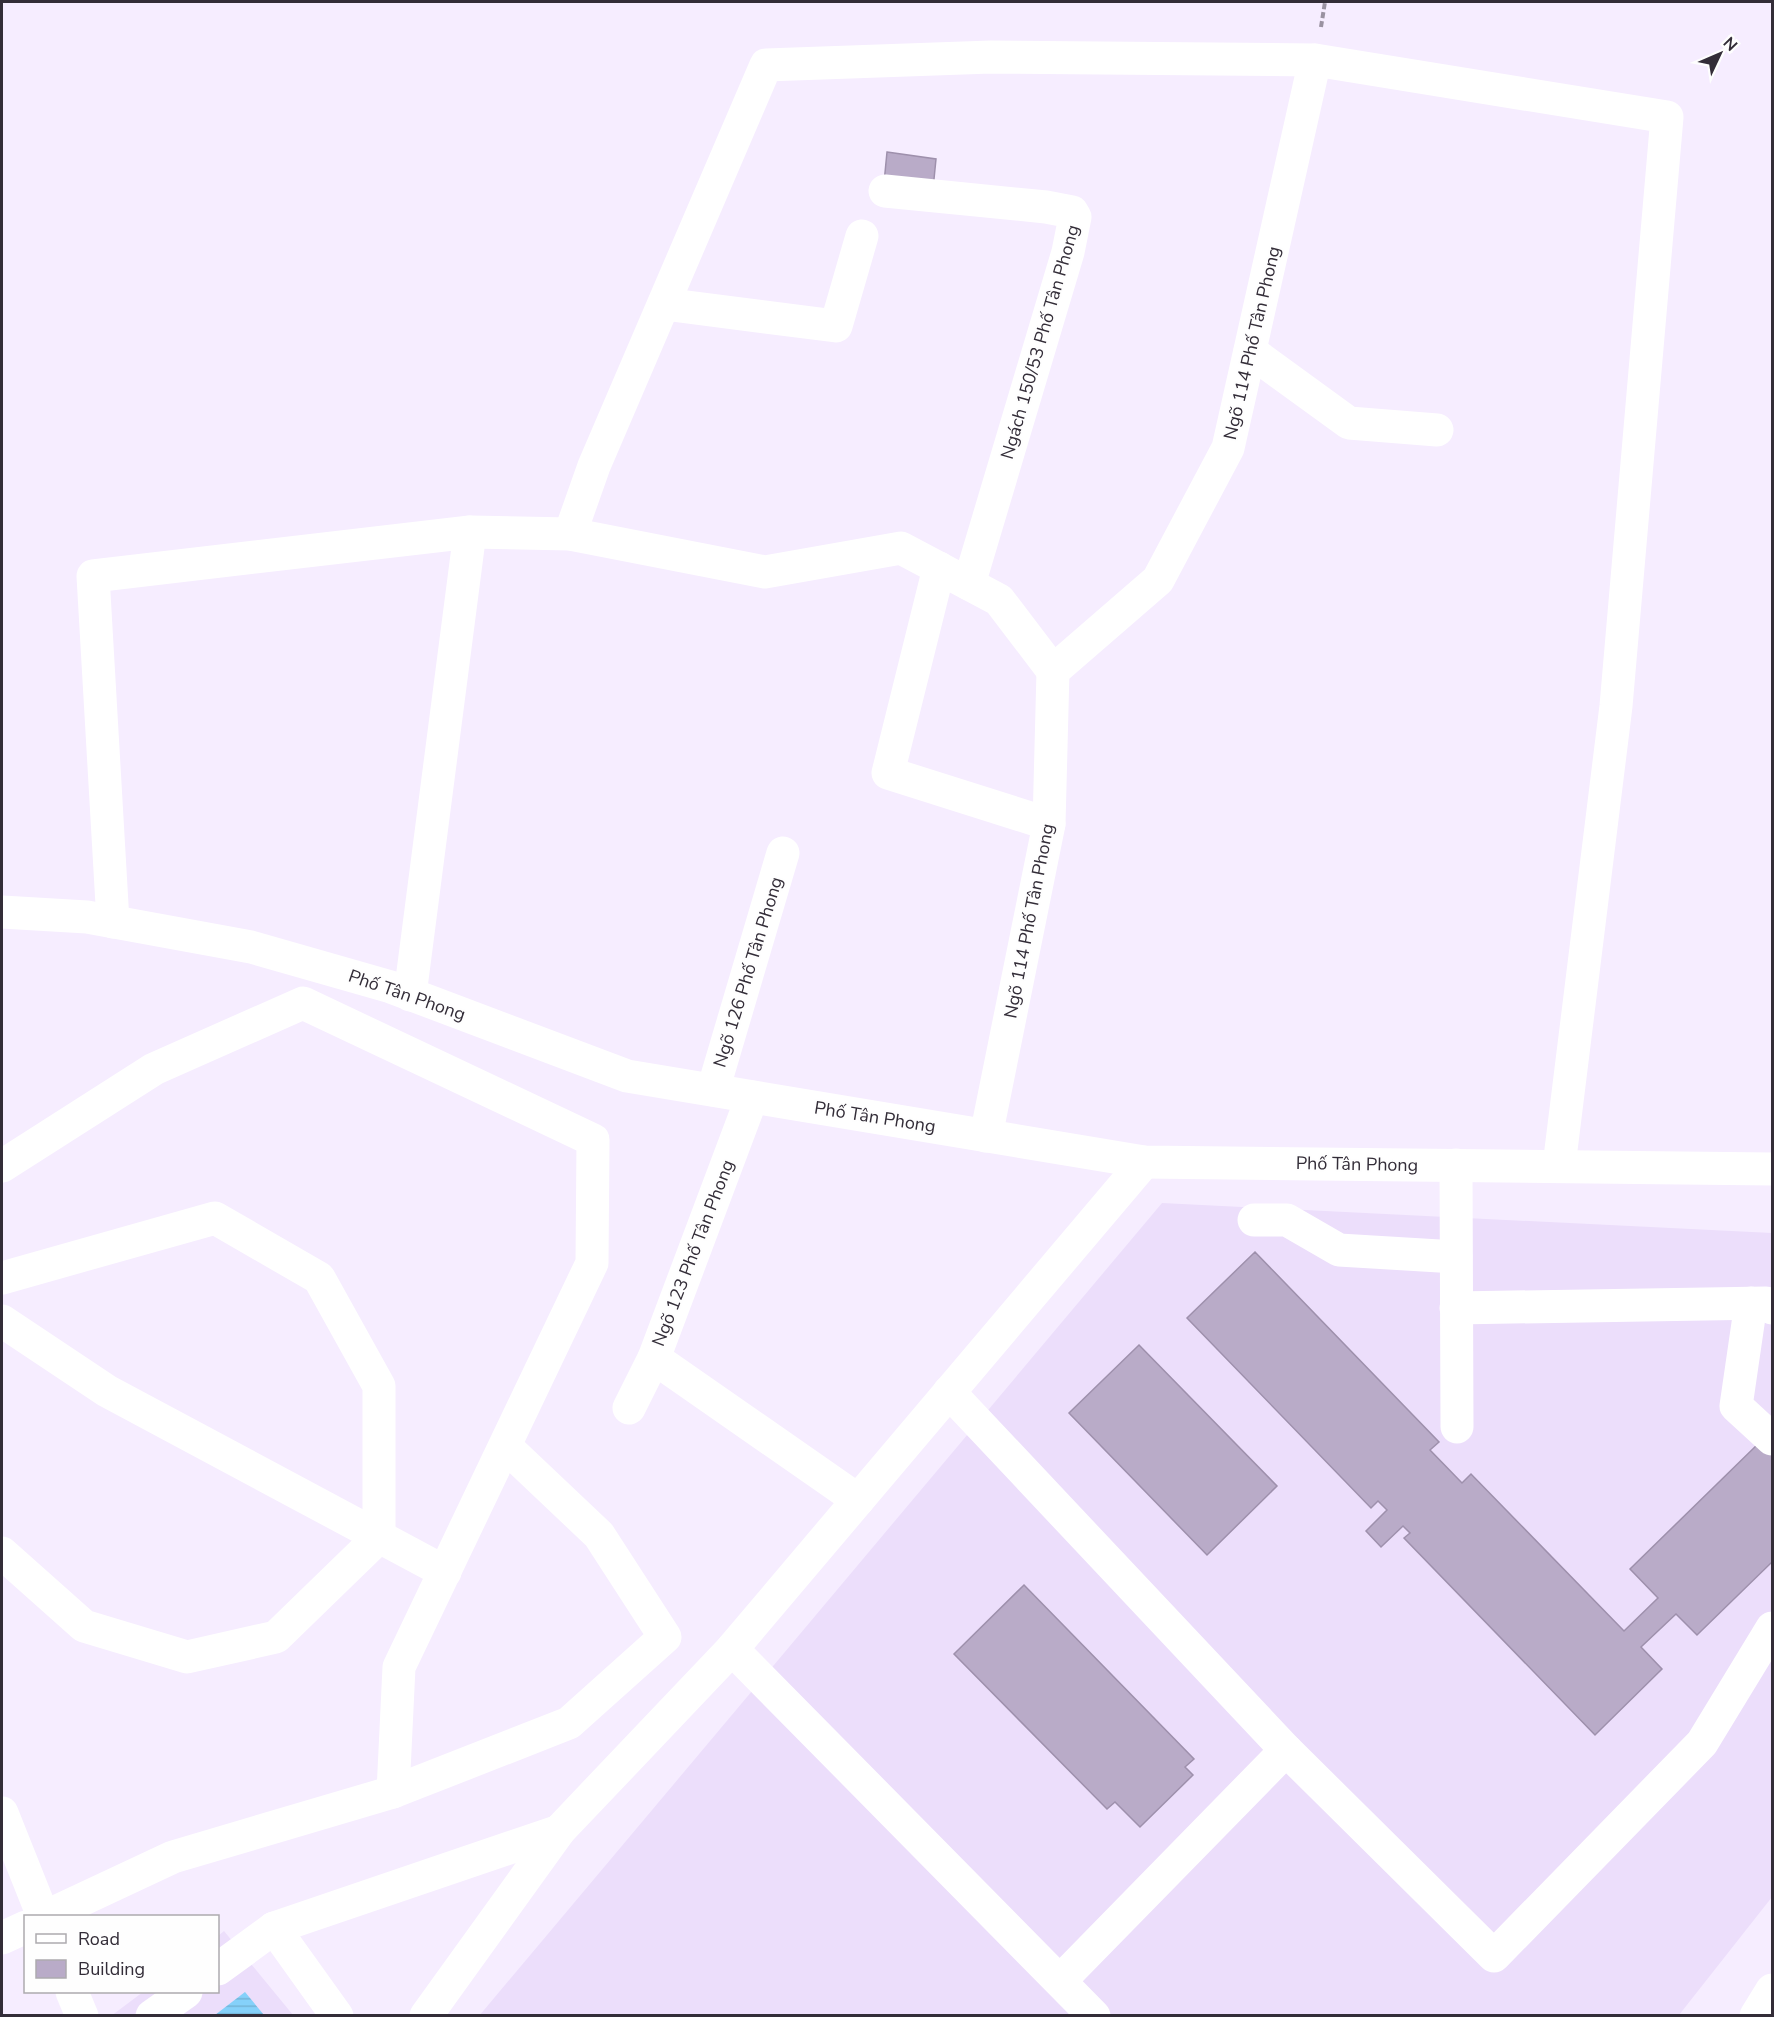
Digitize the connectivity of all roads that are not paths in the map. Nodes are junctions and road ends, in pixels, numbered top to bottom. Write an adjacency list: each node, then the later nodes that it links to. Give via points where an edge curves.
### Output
1 (1315, 60): 4 (street, via 992,57 766,65); 5 (street, Ngõ 114 Phố Tân Phong); 23 (street, via 1667,117 1616,706)
2 (885, 191): 10 (street, Ngách 150/53 Phố Tân Phong, via 1046,207 1072,212 1075,217)
3 (862, 236): 4 (street, via 836,326)
4 (664, 304): 8 (street, via 594,466)
5 (1250, 351): 6 (street, via 1349,423); 11 (street, Ngõ 114 Phố Tân Phong, via 1228,448 1158,580)
6 (1437, 430)
7 (470, 532): 8 (street); 15 (street, via 93,576); 16 (street)
8 (570, 534): 9 (street, via 765,572 901,548)
9 (939, 568): 10 (street); 12 (street, via 888,773)
10 (969, 584): 11 (street, via 999,600)
11 (1053, 671): 12 (street, Ngõ 114 Phố Tân Phong)
12 (1049, 824): 19 (street, Ngõ 114 Phố Tân Phong)
13 (783, 853): 17 (street, Ngõ 126 Phố Tân Phong)
14 (2, 912): 15 (street, Phố Tân Phong)
15 (113, 922): 16 (street, Phố Tân Phong, via 251,947)
16 (410, 995): 17 (street, Phố Tân Phong, via 627,1076)
17 (713, 1090): 18 (street, Phố Tân Phong)
18 (752, 1097): 19 (street, Phố Tân Phong); 31 (street, Ngõ 123 Phố Tân Phong)
19 (986, 1136): 20 (street, Phố Tân Phong)
20 (1144, 1162): 21 (street, Phố Tân Phong); 32 (street)
21 (1456, 1165): 23 (street, Phố Tân Phong); 26 (street)
22 (2, 1166): 36 (street, via 154,1070 303,1003 592,1140 592,1263)
23 (1558, 1166): 24 (street, Phố Tân Phong)
24 (1773, 1168)
25 (1254, 1220): 26 (street, via 1287,1220 1339,1250)
26 (1456, 1257): 29 (street)
27 (2, 1278): 38 (street, via 215,1218 319,1278 380,1386)
28 (1766, 1304): 29 (street); 35 (street, via 1736,1406)
29 (1456, 1308): 34 (street)
30 (2, 1321): 38 (street, via 107,1391)
31 (654, 1358): 33 (street, Ngõ 123 Phố Tân Phong); 37 (street)
32 (949, 1392): 37 (street); 43 (street)
33 (629, 1407)
34 (1457, 1427)
35 (1773, 1439)
36 (505, 1446): 40 (street); 44 (street, via 599,1535 665,1637 569,1723)
37 (858, 1500): 42 (street)
38 (379, 1537): 39 (street, via 276,1637 187,1657 84,1626); 40 (street)
39 (2, 1553)
40 (444, 1572): 44 (street, via 399,1667)
41 (1773, 1628): 43 (street, via 1702,1743 1494,1956)
42 (732, 1649): 46 (street); 53 (street)
43 (1286, 1750): 53 (street)
44 (393, 1792): 48 (street, via 173,1857)
45 (2, 1813): 47 (street)
46 (559, 1831): 50 (street); 60 (street)
47 (44, 1915)
48 (49, 1915)
49 (24, 1928): 51 (street)
50 (274, 1928): 52 (street); 59 (street)
51 (2, 1938)
52 (219, 1967)
53 (1060, 1981): 61 (street)
54 (1773, 1990): 62 (street)
55 (72, 1993): 57 (street)
56 (185, 1993): 58 (street)
57 (82, 2016)
58 (152, 2016)
59 (337, 2016)
60 (426, 2016)
61 (1094, 2016)
62 (1756, 2016)

